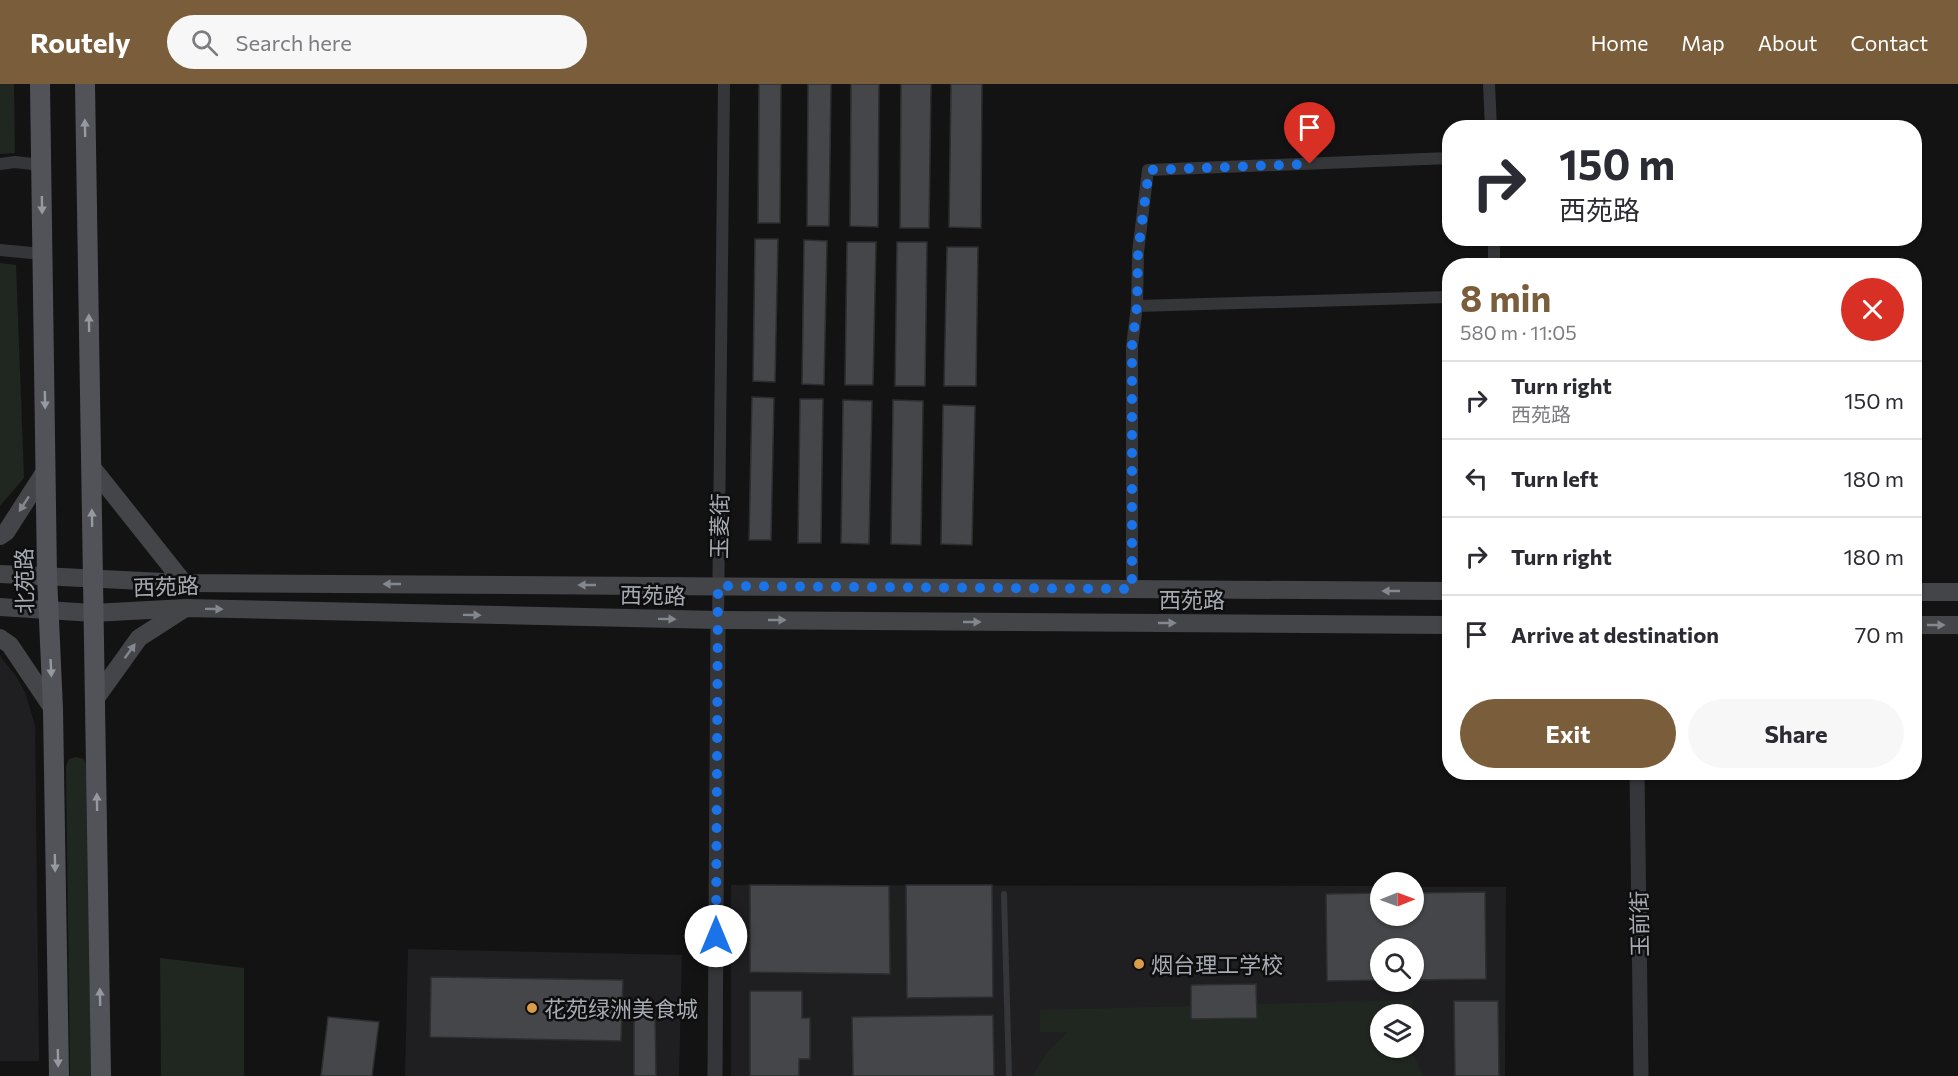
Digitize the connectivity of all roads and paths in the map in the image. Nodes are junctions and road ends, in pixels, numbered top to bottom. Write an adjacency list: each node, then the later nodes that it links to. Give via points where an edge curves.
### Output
1 (40, 84): 8 (main road, 北苑路)
2 (85, 84): 13 (main road, one-way to 2)
3 (724, 84): 20 (street, 玉菱街)
4 (1489, 84): 5 (street)
5 (1491, 120)
6 (1442, 158): 12 (street, via 1149,170 1138,252)
7 (0, 164): 8 (street)
8 (41, 165): 10 (main road, 北苑路, one-way to 10)
9 (0, 250): 10 (street)
10 (42, 254): 14 (main road, 北苑路, one-way to 14)
11 (1442, 297): 12 (street)
12 (1137, 306): 21 (street, via 1132,346)
13 (91, 466): 18 (main road, one-way to 13); 19 (main road)
14 (46, 471): 15 (main road, one-way to 15); 17 (main road, 北苑路)
15 (0, 537)
16 (0, 574): 17 (main road, 西苑路)
17 (47, 576): 18 (main road, 西苑路); 27 (main road, 北苑路)
18 (94, 577): 19 (main road, 西苑路); 28 (main road)
19 (184, 583): 20 (main road, 西苑路, one-way to 19)
20 (718, 586): 21 (main road, 西苑路); 29 (street, 玉菱街)
21 (1132, 589): 22 (main road, 西苑路, one-way to 21)
22 (1442, 591)
23 (1922, 592): 24 (main road)
24 (1958, 592)
25 (0, 607): 27 (main road, 西苑路)
26 (186, 608): 28 (main road, 西苑路); 29 (main road, 西苑路, one-way to 29); 34 (main road, one-way to 26, via 139,638)
27 (48, 609): 28 (main road, 西苑路); 35 (main road, 北苑路, one-way to 35)
28 (93, 613): 34 (main road)
29 (718, 620): 30 (main road, 西苑路, one-way to 30); 40 (street, 玉菱街)
30 (1442, 625)
31 (1922, 625): 32 (main road, one-way to 32)
32 (1958, 625)
33 (0, 638): 35 (main road, via 10,645)
34 (96, 698): 39 (main road, one-way to 34)
35 (53, 709): 38 (main road, 北苑路, one-way to 38)
36 (1637, 780): 42 (street, 玉前街)
37 (1004, 894): 41 (lane)
38 (59, 1076)
39 (101, 1076)
40 (715, 1076)
41 (1009, 1076)
42 (1641, 1076)

